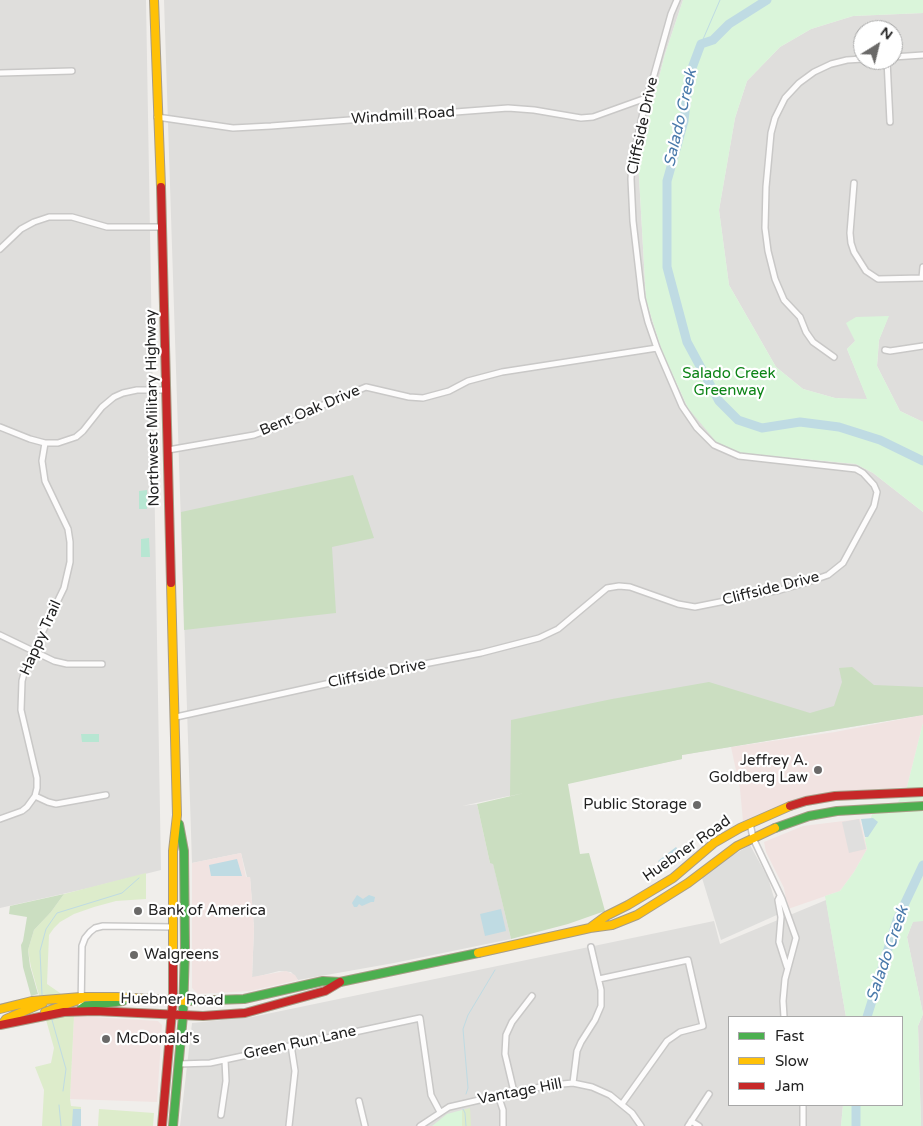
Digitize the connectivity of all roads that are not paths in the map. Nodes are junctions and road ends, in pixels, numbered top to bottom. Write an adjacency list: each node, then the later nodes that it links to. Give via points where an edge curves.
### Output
1 (154, 0): 10 (main road, Northwest Military Highway)
2 (677, 0): 9 (street, Cliffside Drive)
3 (923, 56): 4 (street)
4 (903, 57)
5 (853, 59): 20 (street, via 814,72 785,98 771,133 766,186 765,228 775,278 784,300 800,317 813,342)
6 (887, 70): 11 (street)
7 (72, 71): 8 (street)
8 (0, 73)
9 (646, 98): 10 (street, Windmill Road, via 580,118 508,108 233,128); 18 (street, Cliffside Drive, via 632,164 631,193 642,298)
10 (157, 117): 13 (main road, Northwest Military Highway)
11 (890, 122)
12 (854, 183): 16 (street, via 850,233 854,252 866,271 878,279)
13 (161, 227): 14 (street, via 107,227 72,217 49,217 20,229); 21 (main road, Northwest Military Highway)
14 (0, 248)
15 (923, 267): 16 (street)
16 (922, 278)
17 (923, 346): 19 (street)
18 (657, 348): 24 (street, Bent Oak Drive, via 502,372 423,398 366,387 254,436); 28 (street, Cliffside Drive, via 682,406 714,445 738,456 856,469 874,485 877,492 874,506 844,562 834,572 780,590 695,606 678,604 630,587 608,588 558,629 540,638)
19 (885, 350)
20 (834, 357)
21 (166, 390): 23 (street, via 123,393 102,407 76,437 58,443); 24 (main road, Northwest Military Highway)
22 (0, 427): 23 (street)
23 (44, 443): 26 (street, Happy Trail, via 45,481 68,529 70,562 64,588)
24 (168, 450): 28 (main road, Northwest Military Highway)
25 (0, 635): 26 (street)
26 (33, 652): 27 (street, via 60,663); 31 (street, Happy Trail, via 22,681 20,700 37,778)
27 (102, 664)
28 (176, 717): 33 (main road, Northwest Military Highway)
29 (923, 792): 35 (main road, Huebner Road, via 835,796 806,801)
30 (106, 795): 31 (street, via 56,804)
31 (35, 796): 34 (street, via 22,811)
32 (923, 806): 36 (main road, Huebner Road, via 837,811 809,816)
33 (177, 815): 40 (main road, Northwest Military Highway, via 173,851); 53 (main road, Northwest Military Highway, via 184,851)
34 (0, 819)
35 (750, 823): 36 (street); 37 (main road, Huebner Road, via 714,843 673,878)
36 (753, 838): 38 (street); 39 (main road, Huebner Road)
37 (656, 888): 39 (main road); 41 (main road, Huebner Road)
38 (780, 896): 43 (street, via 779,942); 43 (street, via 796,938)
39 (664, 899): 41 (main road, Huebner Road, via 612,925)
40 (174, 928): 48 (street, via 103,926 90,932 82,946); 52 (main road, Northwest Military Highway)
41 (590, 928): 45 (main road, Huebner Road)
42 (592, 947): 44 (street)
43 (787, 967): 58 (street)
44 (598, 979): 64 (street, via 601,1006 579,1046); 69 (street, via 688,960 703,1026 680,1032 667,1040)
45 (340, 982): 46 (main road, Huebner Road, via 323,981); 51 (main road, Huebner Road, via 325,991)
46 (295, 987): 51 (main road); 53 (main road, Huebner Road, via 244,999)
47 (532, 996): 65 (street, via 506,1035 505,1054)
48 (81, 998): 49 (main road, Huebner Road); 50 (main road, Huebner Road); 55 (street); 59 (main road)
49 (52, 999): 54 (main road, Huebner Road); 60 (main road)
50 (137, 999): 52 (main road, Huebner Road); 55 (main road, via 85,1006)
51 (298, 999): 57 (main road, Huebner Road, via 246,1013)
52 (173, 1000): 53 (main road, Huebner Road); 56 (main road, Northwest Military Highway)
53 (184, 1001): 57 (main road, Northwest Military Highway)
54 (0, 1009)
55 (81, 1011): 56 (main road, Huebner Road); 59 (main road, Huebner Road)
56 (172, 1014): 57 (main road, Huebner Road); 74 (main road, Northwest Military Highway)
57 (183, 1015): 63 (main road, Northwest Military Highway)
58 (784, 1016)
59 (27, 1018): 60 (main road, Huebner Road)
60 (0, 1023)
61 (292, 1045): 62 (street, Green Run Lane); 71 (street, Green Run Lane, via 420,1018 430,1095); 76 (street, via 295,1071)
62 (225, 1060): 63 (street, Green Run Lane); 72 (street, via 226,1081)
63 (179, 1064): 75 (main road, Northwest Military Highway)
64 (573, 1083): 65 (street, Vantage Hill); 69 (street, Vantage Hill, via 601,1091)
65 (514, 1092): 67 (street, Vantage Hill)
66 (709, 1094): 73 (street)
67 (498, 1095): 71 (street, Vantage Hill); 79 (street, via 503,1110)
68 (360, 1101): 77 (street)
69 (622, 1104): 80 (street, Vantage Hill)
70 (803, 1106): 83 (street)
71 (440, 1112): 78 (street, Vantage Hill)
72 (221, 1115)
73 (691, 1121): 81 (street); 82 (street)
74 (162, 1126)
75 (173, 1126)
76 (290, 1126)
77 (365, 1126)
78 (420, 1126)
79 (503, 1126)
80 (641, 1126)
81 (688, 1126)
82 (699, 1126)
83 (803, 1126)

